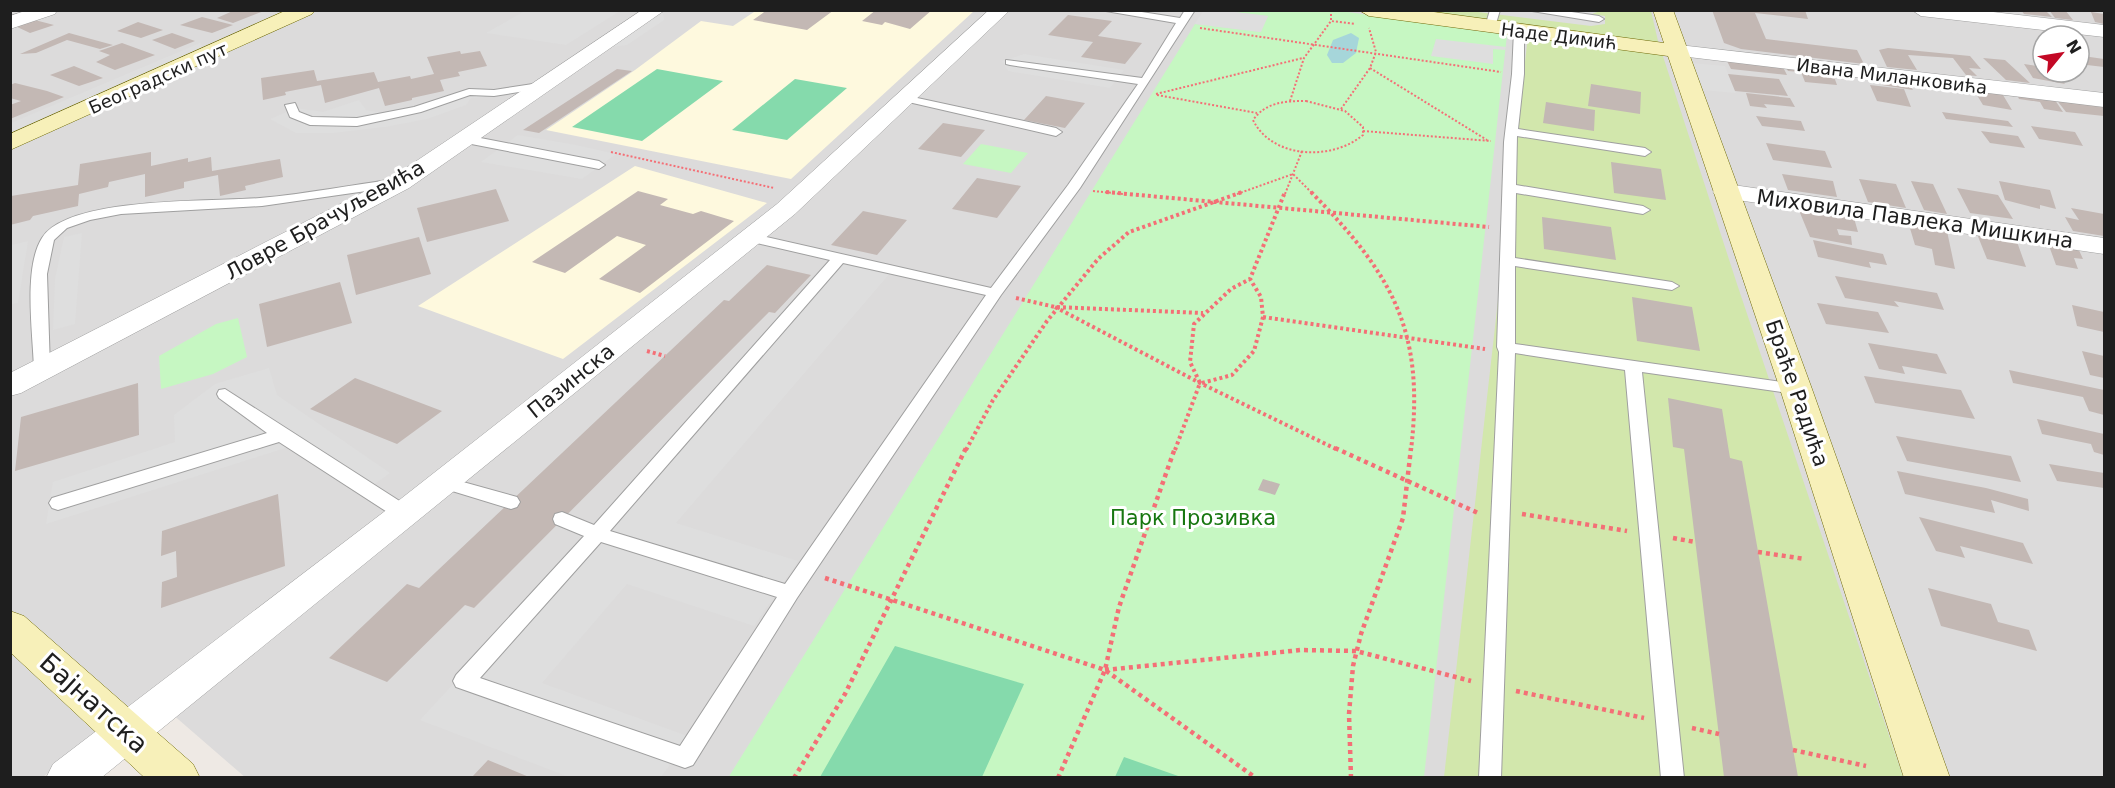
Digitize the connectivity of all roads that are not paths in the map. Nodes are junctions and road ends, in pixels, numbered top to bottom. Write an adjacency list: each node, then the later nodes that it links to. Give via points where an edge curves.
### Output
1 (48, 10): 14 (street)
2 (305, 10): 27 (street, Београдски пут)
3 (656, 10): 19 (street, Ловре Брачуљевића)
4 (1001, 10): 21 (street, Пазинска)
5 (1105, 10): 11 (lane)
6 (1531, 10): 9 (lane)
7 (1663, 10): 17 (street, Браће Радића)
8 (1921, 10): 16 (street)
9 (1577, 14): 13 (lane)
10 (1367, 16): 12 (street, Наде Димић)
11 (1183, 19): 20 (lane)
12 (1493, 19): 15 (street, Наде Димић)
13 (1599, 20)
14 (10, 23)
15 (1519, 31): 17 (street, Наде Димић); 25 (lane)
16 (2104, 31)
17 (1679, 51): 22 (street, Ивана Миланковића); 32 (street, Браће Радића)
18 (1010, 62): 20 (lane)
19 (546, 85): 23 (lane, via 494,93 469,92 417,110 357,122 310,121 294,114); 26 (street, Ловре Брачуљевића)
20 (1146, 89): 39 (lane)
21 (908, 99): 24 (lane); 34 (street, Пазинска, via 818,182)
22 (2104, 100)
23 (291, 105)
24 (1056, 132)
25 (1510, 137): 28 (lane); 31 (lane)
26 (465, 139): 29 (lane); 30 (street, Ловре Брачуљевића)
27 (10, 143)
28 (1645, 152)
29 (599, 165)
30 (400, 183): 42 (street, Ловре Брачуљевића); 42 (lane, via 262,202 120,210 56,228 44,245 40,282)
31 (1510, 188): 33 (lane); 37 (lane)
32 (1726, 192): 35 (street, Миховила Павлека Мишкина); 44 (street, Браће Радића)
33 (1643, 210)
34 (750, 237): 36 (lane); 47 (street, Пазинска)
35 (2104, 246)
36 (839, 258): 39 (lane); 52 (lane)
37 (1509, 261): 38 (lane); 40 (lane)
38 (1672, 286)
39 (994, 293): 53 (lane)
40 (1506, 350): 41 (lane); 58 (lane)
41 (1633, 366): 44 (lane); 59 (lane)
42 (42, 369): 43 (street, Ловре Брачуљевића)
43 (10, 386)
44 (1796, 389): 60 (street, Браће Радића)
45 (225, 394): 46 (lane)
46 (280, 435): 49 (lane); 50 (lane)
47 (445, 483): 48 (lane); 50 (street, Пазинска)
48 (511, 502)
49 (58, 503)
50 (405, 514): 55 (street, Пазинска)
51 (562, 519): 52 (lane)
52 (597, 534): 53 (lane); 53 (lane, via 464,681 685,758)
53 (790, 592)
54 (10, 627): 55 (street, Бајнатска)
55 (124, 731): 56 (street, Пазинска); 57 (street, Бајнатска)
56 (68, 777)
57 (177, 777)
58 (1490, 777)
59 (1673, 777)
60 (1927, 777)

